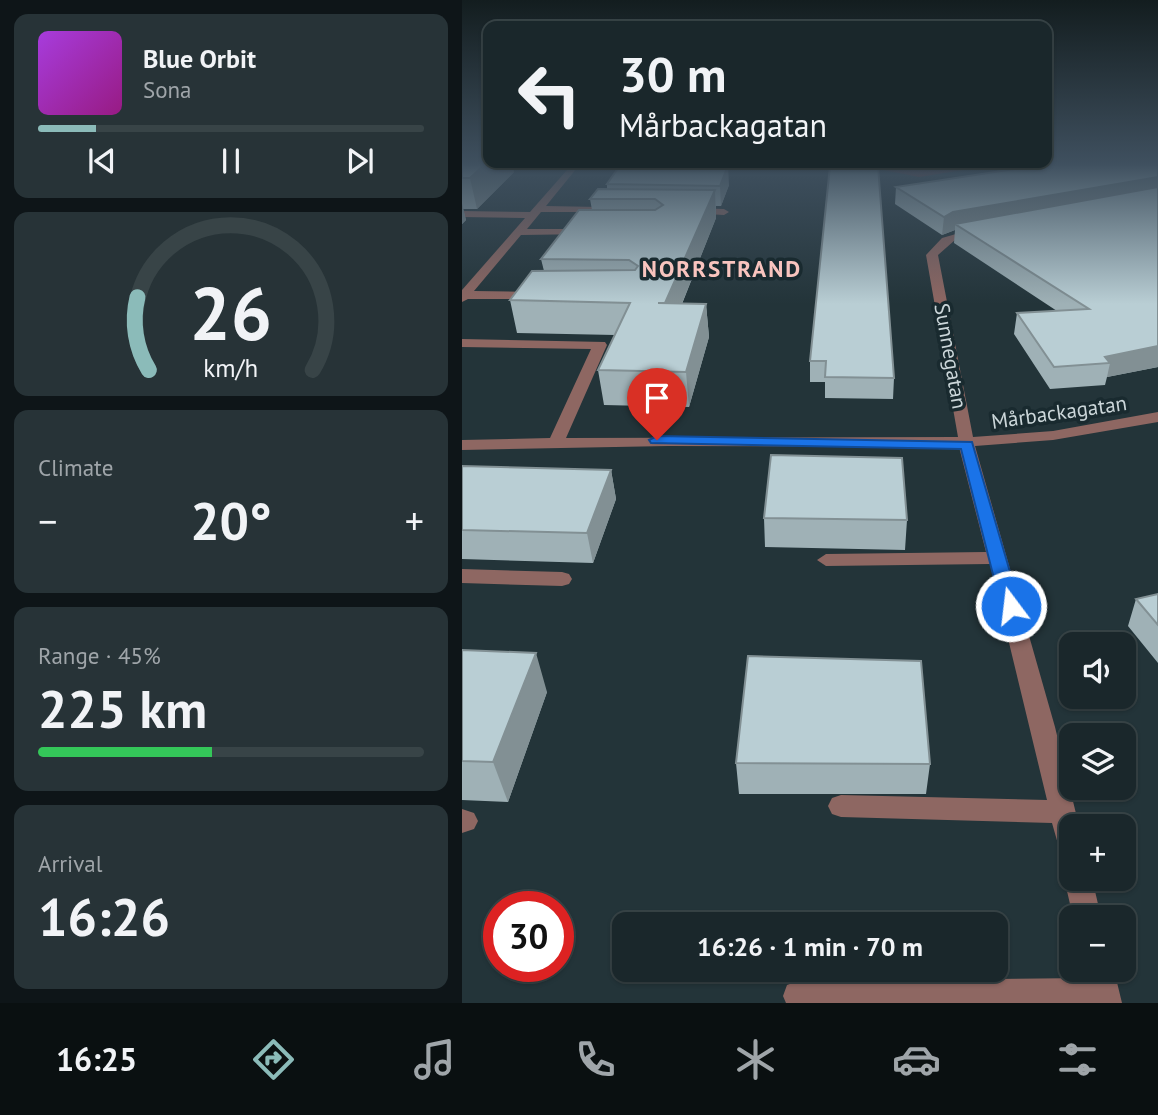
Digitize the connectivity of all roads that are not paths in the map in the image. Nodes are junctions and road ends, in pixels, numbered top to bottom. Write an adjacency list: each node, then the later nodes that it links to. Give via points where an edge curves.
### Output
1 (618, 210): 3 (street)
2 (684, 211): 4 (street)
3 (535, 212): 5 (street); 7 (street)
4 (724, 212)
5 (462, 214)
6 (988, 228): 17 (street, Sunnegatan, via 953,236 938,244 932,255)
7 (519, 232): 8 (street); 10 (street)
8 (602, 232)
9 (462, 277): 10 (street)
10 (480, 277): 12 (street)
11 (542, 296): 12 (street)
12 (463, 297)
13 (462, 343): 15 (street, via 600,345)
14 (1158, 417): 17 (street, Mårbackagatan, via 1047,438)
15 (555, 443): 16 (street, Mårbackagatan); 17 (street, Mårbackagatan)
16 (462, 445)
17 (967, 445): 18 (street, Sunnegatan)
18 (998, 558): 19 (street); 23 (street, Sunnegatan)
19 (826, 560)
20 (462, 576): 21 (street)
21 (562, 579)
22 (841, 806): 23 (street)
23 (1062, 811): 24 (street, Sunnegatan)
24 (1063, 814)
25 (1104, 989): 26 (street)
26 (798, 996)

